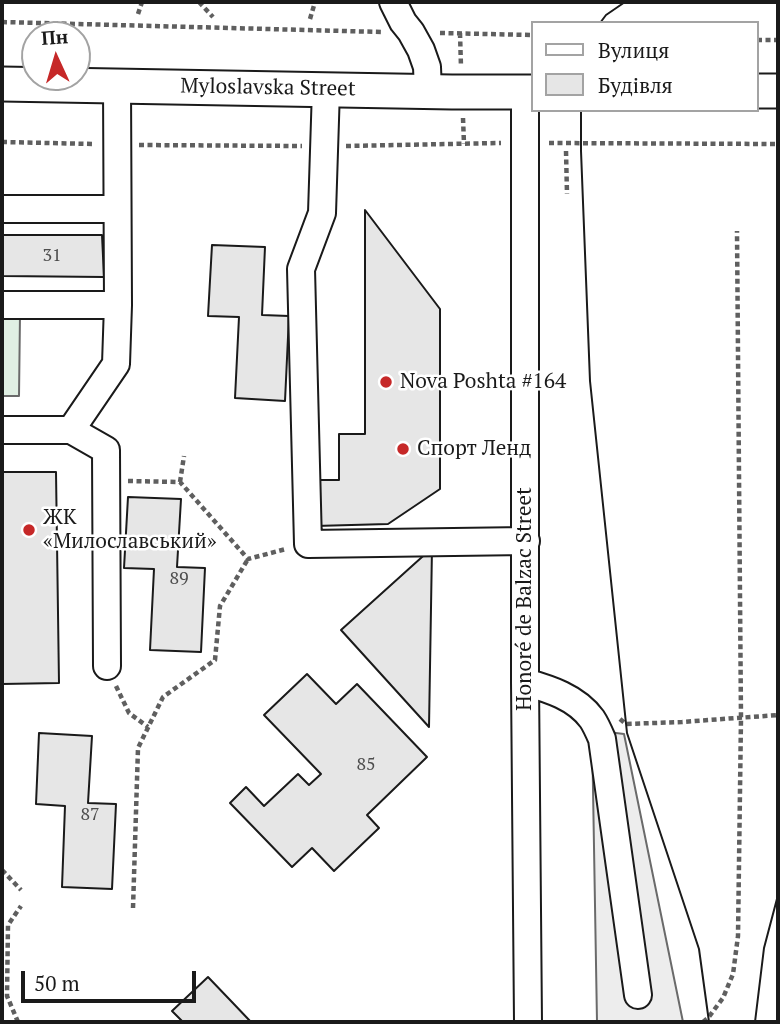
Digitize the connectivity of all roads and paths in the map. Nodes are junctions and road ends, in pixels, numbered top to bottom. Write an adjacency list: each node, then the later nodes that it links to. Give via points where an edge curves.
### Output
1 (142, 2): 5 (path)
2 (199, 2): 6 (path)
3 (315, 2): 7 (path)
4 (393, 2): 9 (street)
5 (138, 14)
6 (213, 17)
7 (310, 19)
8 (2, 22): 9 (path)
9 (411, 32): 10 (path); 16 (street, via 427,67)
10 (532, 35)
11 (759, 40): 12 (path)
12 (778, 40)
13 (2, 84): 14 (main road, Myloslavska Street)
14 (117, 85): 15 (main road, Myloslavska Street); 22 (street)
15 (326, 89): 16 (main road, Myloslavska Street); 24 (street)
16 (428, 91): 19 (main road, Myloslavska Street)
17 (759, 91): 18 (main road)
18 (778, 91)
19 (529, 92): 21 (street, Honoré de Balzac Street)
20 (2, 142): 22 (path)
21 (526, 142): 23 (path); 24 (path); 37 (street, Honoré de Balzac Street)
22 (117, 144): 24 (path); 28 (street)
23 (778, 144)
24 (324, 146): 38 (street, via 322,213 301,269)
25 (566, 150): 26 (path)
26 (567, 194)
27 (2, 209): 28 (street)
28 (117, 209): 31 (street)
29 (737, 231): 44 (path)
30 (2, 305): 31 (street)
31 (118, 305): 32 (street, via 116,364)
32 (71, 430): 33 (street); 35 (street, via 106,450)
33 (2, 432)
34 (184, 456): 36 (path)
35 (106, 481): 36 (path); 40 (street)
36 (180, 482): 39 (path)
37 (526, 541): 38 (street); 41 (street, Honoré de Balzac Street)
38 (308, 544): 39 (path)
39 (248, 559): 45 (path, via 219,606 215,660 163,697)
40 (107, 666): 45 (path, via 129,713)
41 (525, 682): 50 (street, via 568,698 590,717 602,739); 52 (street, Honoré de Balzac Street)
42 (778, 715): 44 (path)
43 (616, 716): 44 (path, via 626,724)
44 (741, 718): 53 (path, via 736,954 723,998)
45 (148, 727): 49 (path, via 138,748)
46 (2, 870): 47 (path)
47 (21, 890)
48 (21, 906): 51 (path, via 8,925 7,996)
49 (132, 908)
50 (638, 995)
51 (18, 1022)
52 (528, 1022)
53 (703, 1022)

